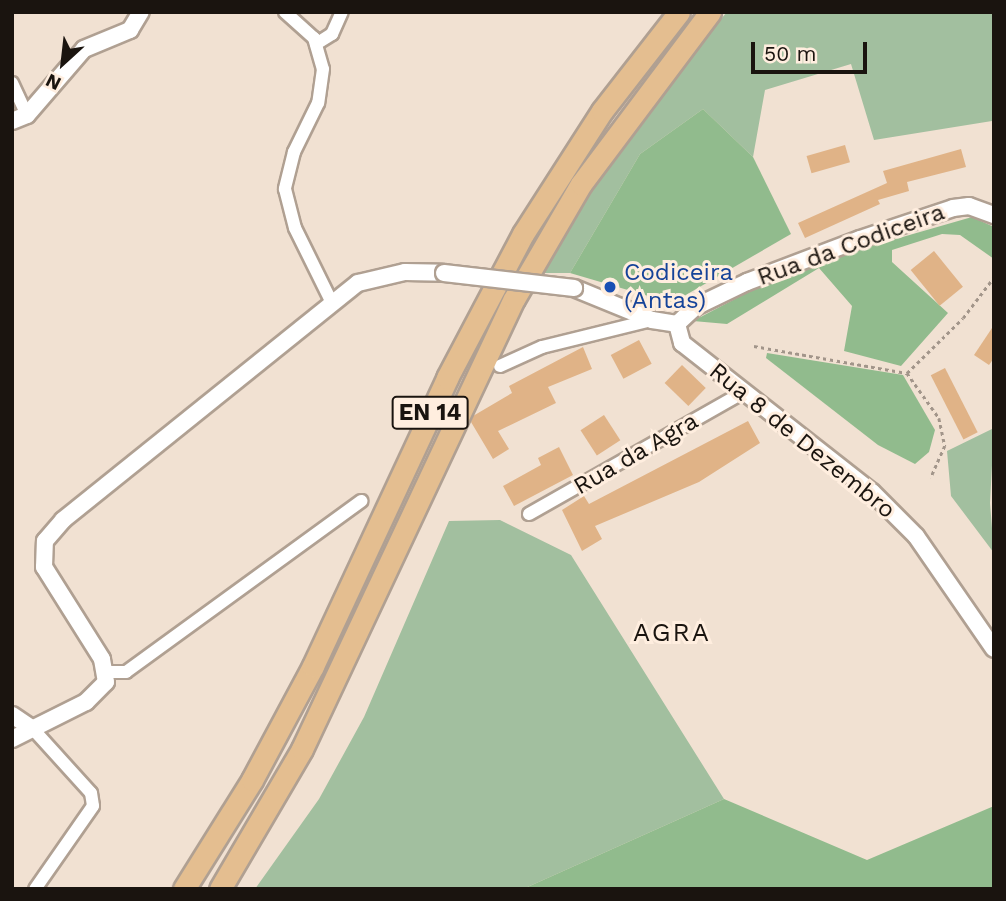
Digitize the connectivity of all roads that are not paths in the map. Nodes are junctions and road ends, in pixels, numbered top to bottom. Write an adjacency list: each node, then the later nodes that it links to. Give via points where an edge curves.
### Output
1 (141, 12): 8 (street, via 130,30 84,49)
2 (285, 12): 6 (street)
3 (342, 12): 6 (street, via 332,34)
4 (679, 12): 23 (highway, EN 14, via 602,111 523,234 447,378 313,666 252,780)
5 (710, 12): 24 (highway, EN 14, via 581,184 514,299 302,749)
6 (316, 44): 10 (street, via 323,69 318,103 294,152 285,189 295,228)
7 (12, 83): 8 (street)
8 (20, 118)
9 (994, 215): 12 (street, Rua da Codiceira, via 969,206 953,208 871,235 747,282 695,307)
10 (331, 301): 11 (street, bridge, via 381,275 444,273 574,288); 18 (street, via 63,520 45,541 44,567 54,590)
11 (652, 320): 12 (street); 13 (street, via 542,347)
12 (677, 324): 14 (street, Rua 8 de Dezembro, via 682,343)
13 (500, 366)
14 (742, 393): 16 (street, Rua da Agra); 17 (street, Rua 8 de Dezembro, via 872,492 908,527)
15 (361, 500): 18 (street, via 126,672)
16 (529, 514)
17 (994, 649)
18 (106, 672): 20 (street, via 106,682 86,702)
19 (12, 715): 20 (street)
20 (33, 729): 21 (street); 22 (street, via 91,793 93,806)
21 (12, 739)
22 (35, 889)
23 (184, 889)
24 (220, 889)

